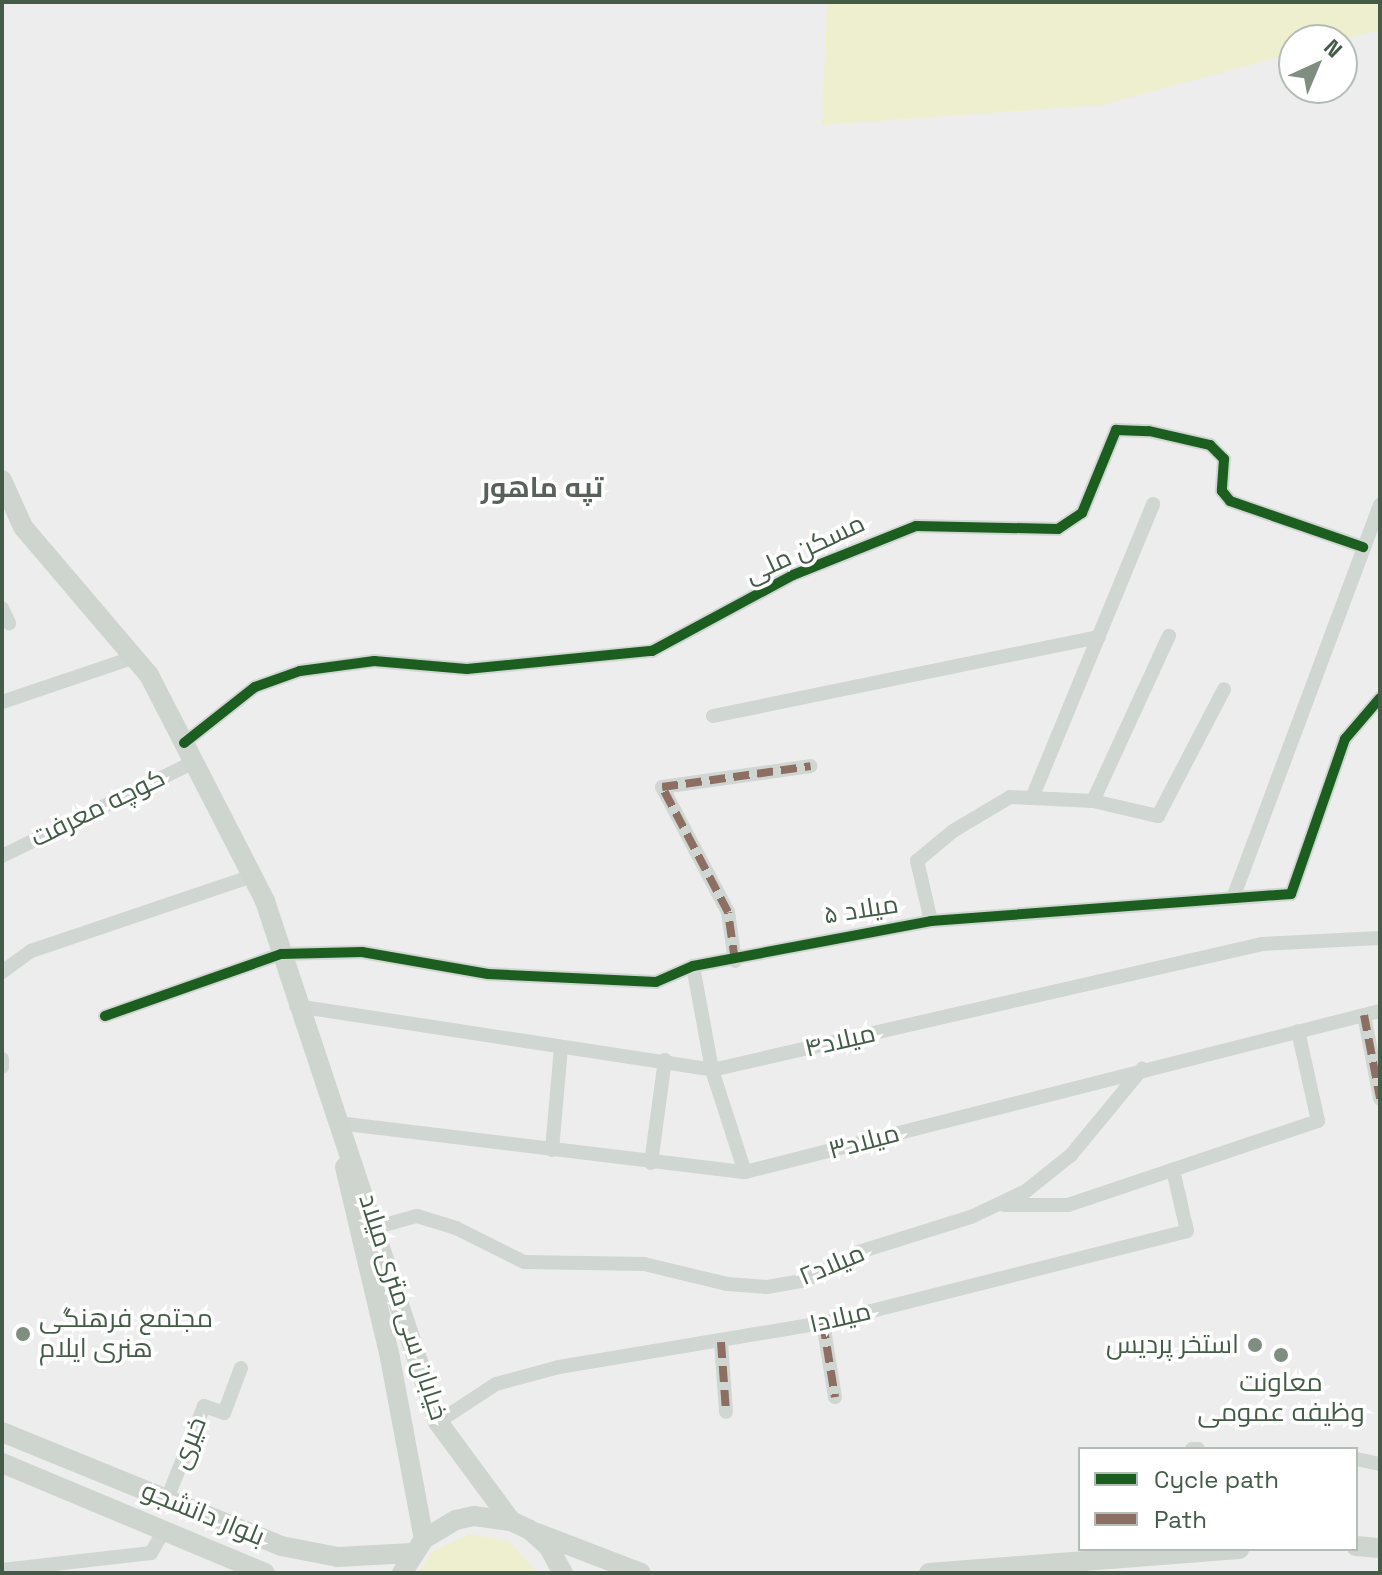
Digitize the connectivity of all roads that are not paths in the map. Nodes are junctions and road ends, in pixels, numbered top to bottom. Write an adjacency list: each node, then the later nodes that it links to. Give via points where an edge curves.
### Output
1 (2, 480): 9 (street, خیابان سی متری میلاد, via 23,527)
2 (1153, 504): 8 (street)
3 (1380, 505): 4 (street)
4 (1363, 547): 14 (street, مسکن ملی, via 1230,501 1222,491 1224,459 1210,445 1149,431 1116,430 1082,513 1058,529 916,526 793,575 652,651 467,669 374,661 300,671 255,687); 20 (street)
5 (2, 608): 6 (street)
6 (9, 623)
7 (1169, 636): 17 (street)
8 (1099, 637): 13 (street); 16 (street)
9 (135, 657): 12 (street); 14 (street, خیابان سی متری میلاد)
10 (1224, 689): 17 (street, via 1158,816)
11 (1380, 698): 20 (street, میلاد ۵, via 1345,739 1291,894)
12 (2, 702)
13 (713, 716)
14 (189, 753): 18 (street, کوچه معرفت); 19 (street, خیابان سی متری میلاد)
15 (811, 766): 24 (street, via 662,787 728,912)
16 (1032, 798): 17 (street); 21 (street, via 1010,797 953,831 917,861)
17 (1093, 801)
18 (2, 856)
19 (253, 876): 23 (street, خیابان سی متری میلاد); 26 (street, via 31,951)
20 (1233, 898): 21 (street, میلاد ۵)
21 (931, 921): 24 (street, میلاد ۵, via 812,941)
22 (1380, 938): 37 (street, میلاد۴, via 1262,944)
23 (281, 954): 25 (street, میلاد ۵, via 362,952 488,974 656,982); 27 (street, خیابان سی متری میلاد); 30 (street, میلاد ۵)
24 (735, 961): 25 (street, میلاد ۵)
25 (693, 966): 37 (street)
26 (2, 972)
27 (296, 1006): 32 (street, میلاد۴); 39 (street, خیابان سی متری میلاد)
28 (1380, 1011): 29 (street, میلاد۳)
29 (1364, 1015): 31 (street, میلاد۳); 38 (street)
30 (105, 1016)
31 (1298, 1031): 36 (street, میلاد۳); 42 (street, via 1318,1121)
32 (561, 1048): 34 (street, میلاد۴); 40 (street)
33 (2, 1059): 35 (street)
34 (665, 1060): 37 (street, میلاد۴); 41 (street)
35 (2, 1067)
36 (1142, 1069): 43 (street, میلاد۳); 44 (street, میلاد۲, via 1071,1155 1026,1191)
37 (712, 1070): 43 (street)
38 (1380, 1098)
39 (338, 1123): 40 (street, میلاد۳); 45 (street, خیابان سی متری میلاد)
40 (552, 1150): 41 (street, میلاد۳)
41 (651, 1163): 43 (street, میلاد۳)
42 (1173, 1170): 44 (street, via 1068,1205); 46 (street, میلاد۱, via 1187,1231)
43 (745, 1172)
44 (997, 1205): 45 (street, میلاد۲, via 859,1252 806,1280 767,1287 727,1284 644,1264 524,1262 456,1228 417,1216)
45 (368, 1229): 51 (street, خیابان سی متری میلاد); 59 (street, خیابان سی متری میلاد)
46 (823, 1323): 47 (street, میلاد۱); 49 (street)
47 (721, 1342): 50 (street); 51 (street, میلاد۱, via 559,1367 496,1384)
48 (241, 1368): 56 (street, خیری, via 224,1413 204,1406)
49 (835, 1397)
50 (726, 1412)
51 (438, 1422): 57 (street, خیابان سی متری میلاد)
52 (2, 1432): 56 (street, بلوار دانشجو)
53 (1358, 1459): 55 (street)
54 (2, 1463): 58 (street, بلوار دانشجو)
55 (1380, 1464)
56 (167, 1499): 63 (street, بلوار دانشجو, via 281,1546)
57 (521, 1525): 59 (street, via 474,1516 456,1520); 72 (street, خیابان سی متری میلاد, via 548,1546); 73 (street)
58 (163, 1532): 64 (street, via 151,1553); 69 (street, بلوار دانشجو)
59 (418, 1546): 63 (street, بلوار دانشجو); 71 (street)
60 (1358, 1546): 61 (street)
61 (1380, 1548)
62 (1218, 1551): 66 (street)
63 (338, 1557): 70 (street)
64 (84, 1559): 65 (street); 68 (street)
65 (13, 1570)
66 (1020, 1570): 67 (street)
67 (974, 1572): 74 (street)
68 (99, 1573)
69 (265, 1573)
70 (352, 1573)
71 (402, 1573)
72 (563, 1573)
73 (641, 1573)
74 (929, 1573)

